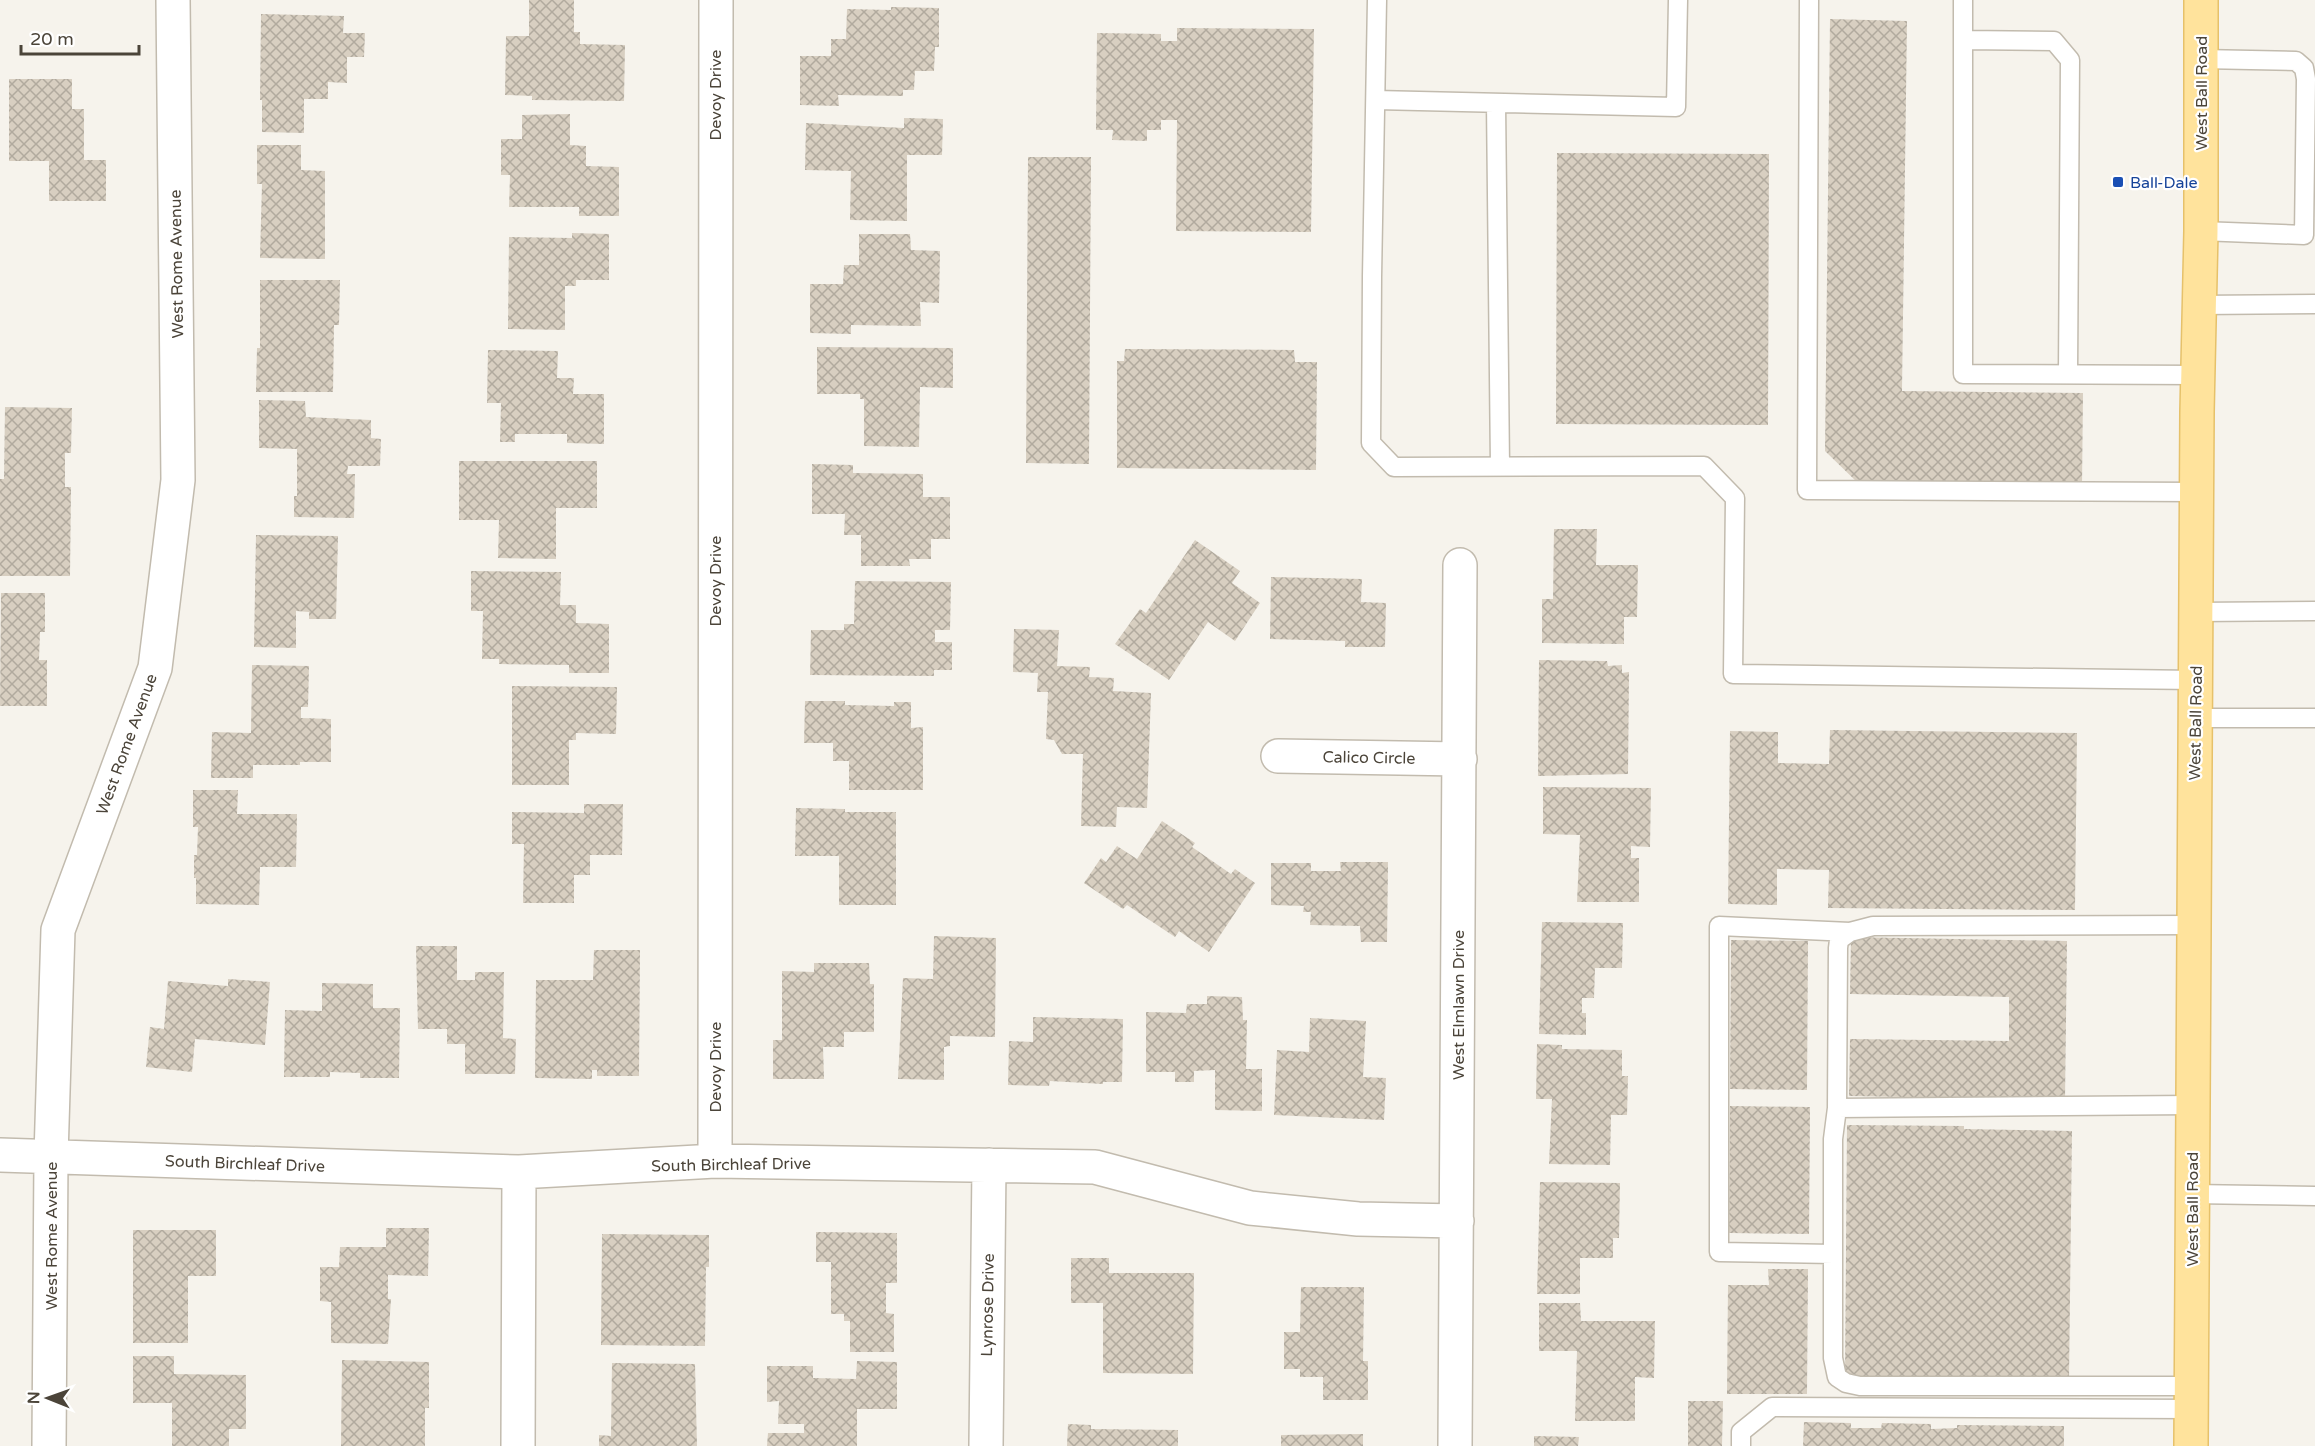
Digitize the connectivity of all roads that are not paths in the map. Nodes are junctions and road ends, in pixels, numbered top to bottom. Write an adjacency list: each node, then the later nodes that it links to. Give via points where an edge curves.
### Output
1 (173, 0): 33 (street, West Rome Avenue, via 178,480 155,668 58,930)
2 (716, 0): 34 (street, Devoy Drive)
3 (1377, 0): 10 (lane)
4 (1678, 0): 11 (lane, via 1677,107)
5 (1809, 0): 19 (lane, via 1807,490)
6 (1963, 0): 8 (lane)
7 (2201, 0): 9 (main road, West Ball Road)
8 (1963, 40): 16 (lane, via 2054,41 2070,60); 16 (lane, via 1963,374)
9 (2201, 58): 12 (main road, West Ball Road); 13 (lane, via 2296,61 2304,68)
10 (1376, 100): 11 (lane); 18 (lane, via 1371,443 1394,467)
11 (1496, 103): 18 (lane)
12 (2201, 231): 13 (lane); 15 (main road, West Ball Road)
13 (2309, 236)
14 (2315, 304): 15 (lane)
15 (2198, 305): 17 (main road, West Ball Road)
16 (2068, 374): 17 (lane)
17 (2198, 375): 19 (main road, West Ball Road)
18 (1500, 466): 23 (lane, via 1704,466 1735,498 1733,674)
19 (2197, 492): 22 (main road, West Ball Road)
20 (1460, 565): 27 (street, West Elmlawn Drive)
21 (2315, 611): 22 (lane)
22 (2196, 612): 23 (main road, West Ball Road)
23 (2196, 680): 24 (main road, West Ball Road)
24 (2195, 718): 25 (lane); 28 (main road, West Ball Road)
25 (2315, 718)
26 (1278, 756): 27 (street, Calico Circle)
27 (1460, 759): 39 (street, West Elmlawn Drive)
28 (2194, 925): 29 (lane, via 1872,926); 30 (main road, West Ball Road)
29 (1850, 932): 31 (lane, via 1839,940 1838,948); 40 (lane, via 1719,926 1719,1252)
30 (2193, 1105): 31 (lane); 37 (main road, West Ball Road)
31 (1837, 1108): 40 (lane, via 1833,1139)
32 (0, 1155): 33 (street, South Birchleaf Drive)
33 (51, 1156): 36 (street, South Birchleaf Drive); 42 (street, West Rome Avenue)
34 (715, 1161): 35 (street, South Birchleaf Drive); 36 (street, South Birchleaf Drive)
35 (989, 1165): 39 (street, South Birchleaf Drive, via 1095,1167 1250,1208 1358,1220); 44 (street, Lynrose Drive)
36 (519, 1172): 43 (street)
37 (2192, 1194): 38 (lane); 41 (main road, West Ball Road)
38 (2315, 1196)
39 (1457, 1221): 45 (street, West Elmlawn Drive)
40 (1833, 1254): 41 (lane, via 1834,1369 1846,1383)
41 (2191, 1397): 46 (lane, via 1772,1407 1741,1432); 47 (main road, West Ball Road)
42 (50, 1446)
43 (518, 1446)
44 (986, 1446)
45 (1455, 1446)
46 (1742, 1446)
47 (2191, 1446)

